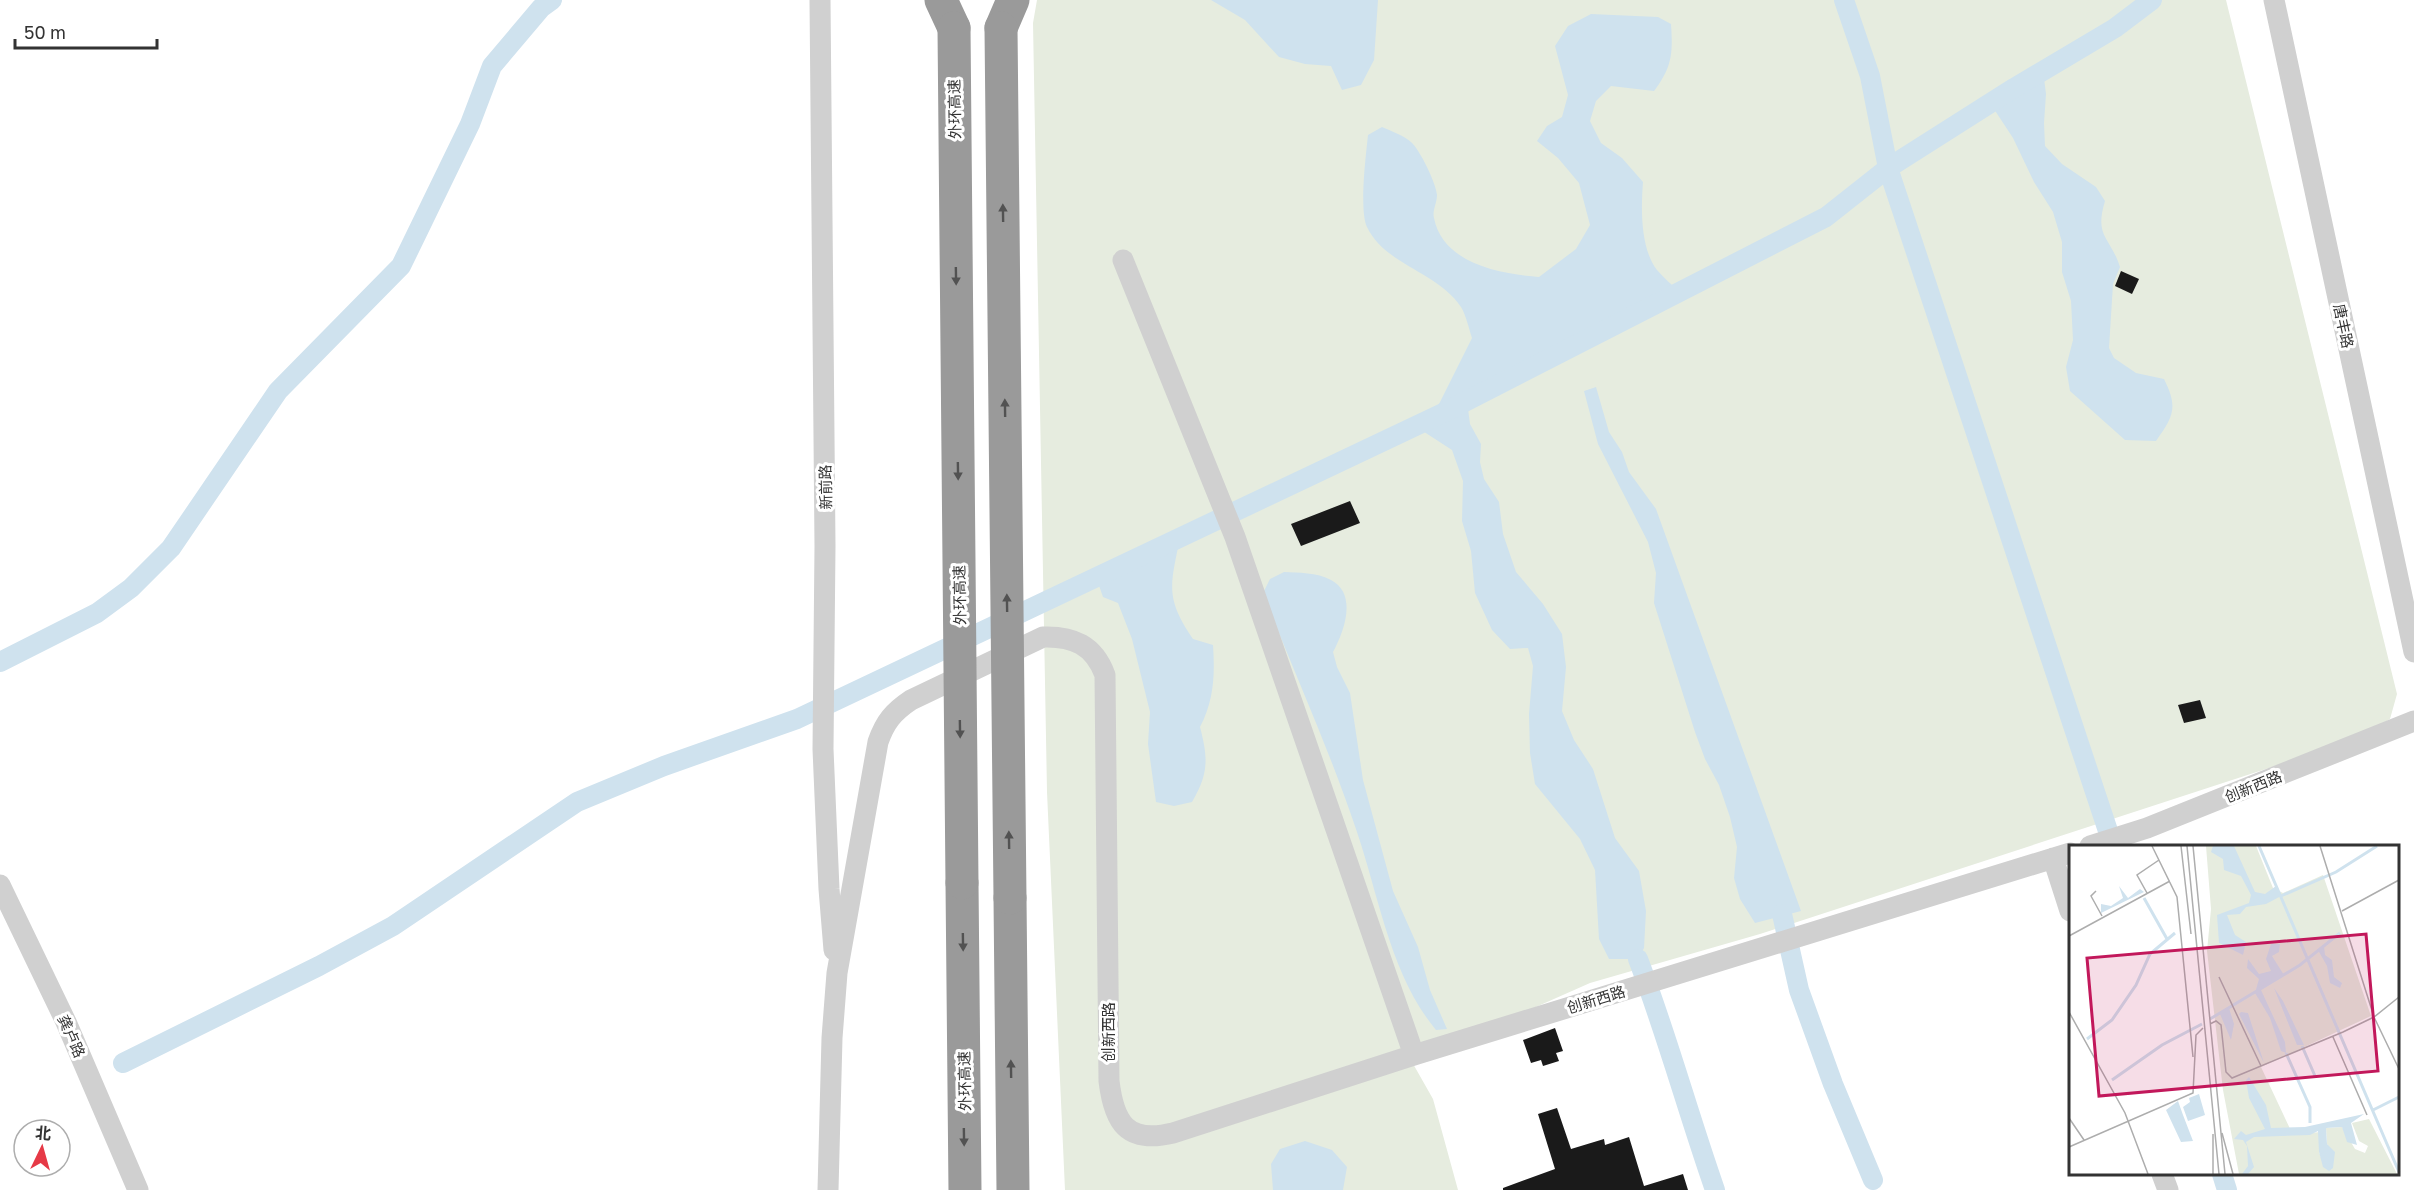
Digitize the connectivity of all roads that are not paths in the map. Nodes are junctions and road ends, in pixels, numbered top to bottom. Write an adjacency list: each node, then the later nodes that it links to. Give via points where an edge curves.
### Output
1 (820, 0): 12 (street, 新前路, via 823,749)
2 (2274, 0): 6 (street, 唐丰路)
3 (949, 9): 17 (highway, 外环高速, one-way to 17, bridge)
4 (1005, 9): 18 (highway, one-way to 4, bridge)
5 (1123, 260): 13 (street, via 1235,537)
6 (2414, 652)
7 (2414, 722): 8 (street, 创新西路, via 2147,828)
8 (2093, 845)
9 (2062, 855): 11 (street); 13 (street, 创新西路)
10 (0, 885): 15 (street, 龚卢路, via 66,1022)
11 (2069, 904)
12 (837, 973): 13 (street, 创新西路, via 878,742 885,724 911,700 1043,637 1060,636 1089,648 1100,661 1104,675 1108,1080 1120,1122 1143,1137 1156,1137); 16 (street, 创新西路)
13 (1414, 1056)
14 (2163, 1175): 19 (street)
15 (138, 1190)
16 (828, 1190)
17 (965, 1190)
18 (1013, 1190)
19 (2168, 1190)

